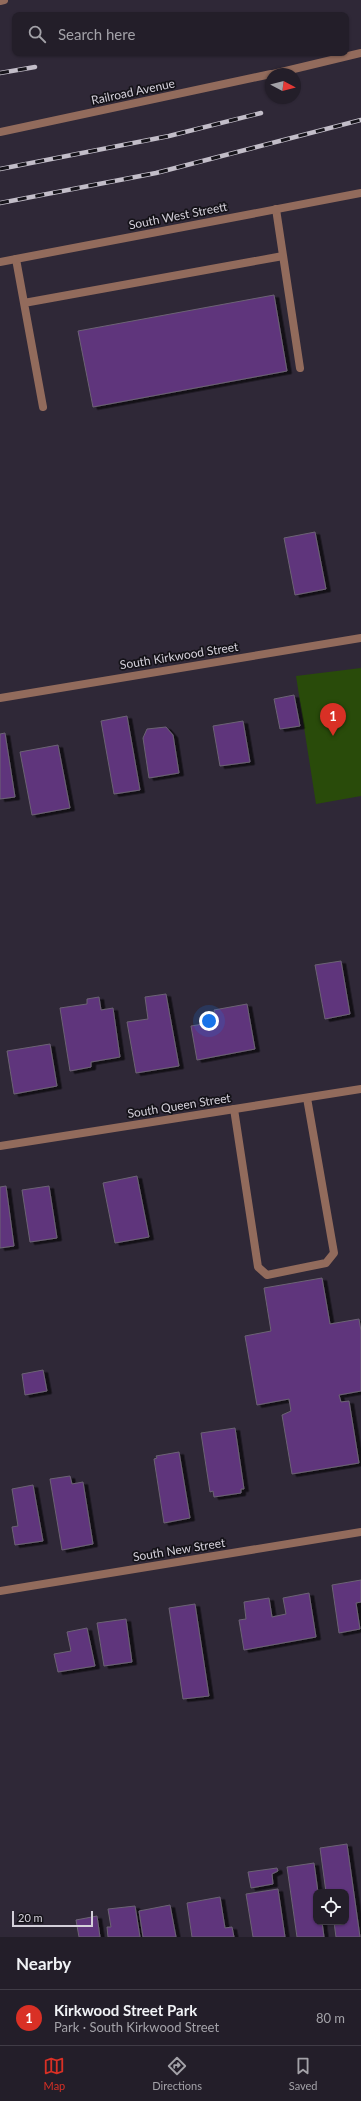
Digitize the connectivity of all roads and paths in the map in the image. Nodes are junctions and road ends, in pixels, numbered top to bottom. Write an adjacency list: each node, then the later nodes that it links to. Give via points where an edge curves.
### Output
1 (4, 0): 2 (street)
2 (0, 1)
3 (361, 53): 5 (street, Railroad Avenue)
4 (348, 56): 6 (street, Railroad Avenue)
5 (349, 56)
6 (297, 68)
7 (265, 75): 8 (street, Railroad Avenue)
8 (0, 132)
9 (361, 193): 10 (street, South West Streett)
10 (276, 209): 11 (street); 12 (street, South West Streett)
11 (283, 256): 14 (street); 15 (street)
12 (16, 259): 13 (street, South West Streett); 14 (street)
13 (0, 262)
14 (24, 303): 16 (street)
15 (300, 368)
16 (43, 407)
17 (361, 638): 18 (street, South Kirkwood Street)
18 (0, 698)
19 (361, 1089): 20 (street, South Queen Street)
20 (307, 1098): 21 (street, South Queen Street); 21 (street, via 334,1253 326,1263 267,1275 258,1267)
21 (234, 1109): 22 (street, South Queen Street)
22 (0, 1146)
23 (361, 1532): 24 (street, South New Street)
24 (0, 1591)

